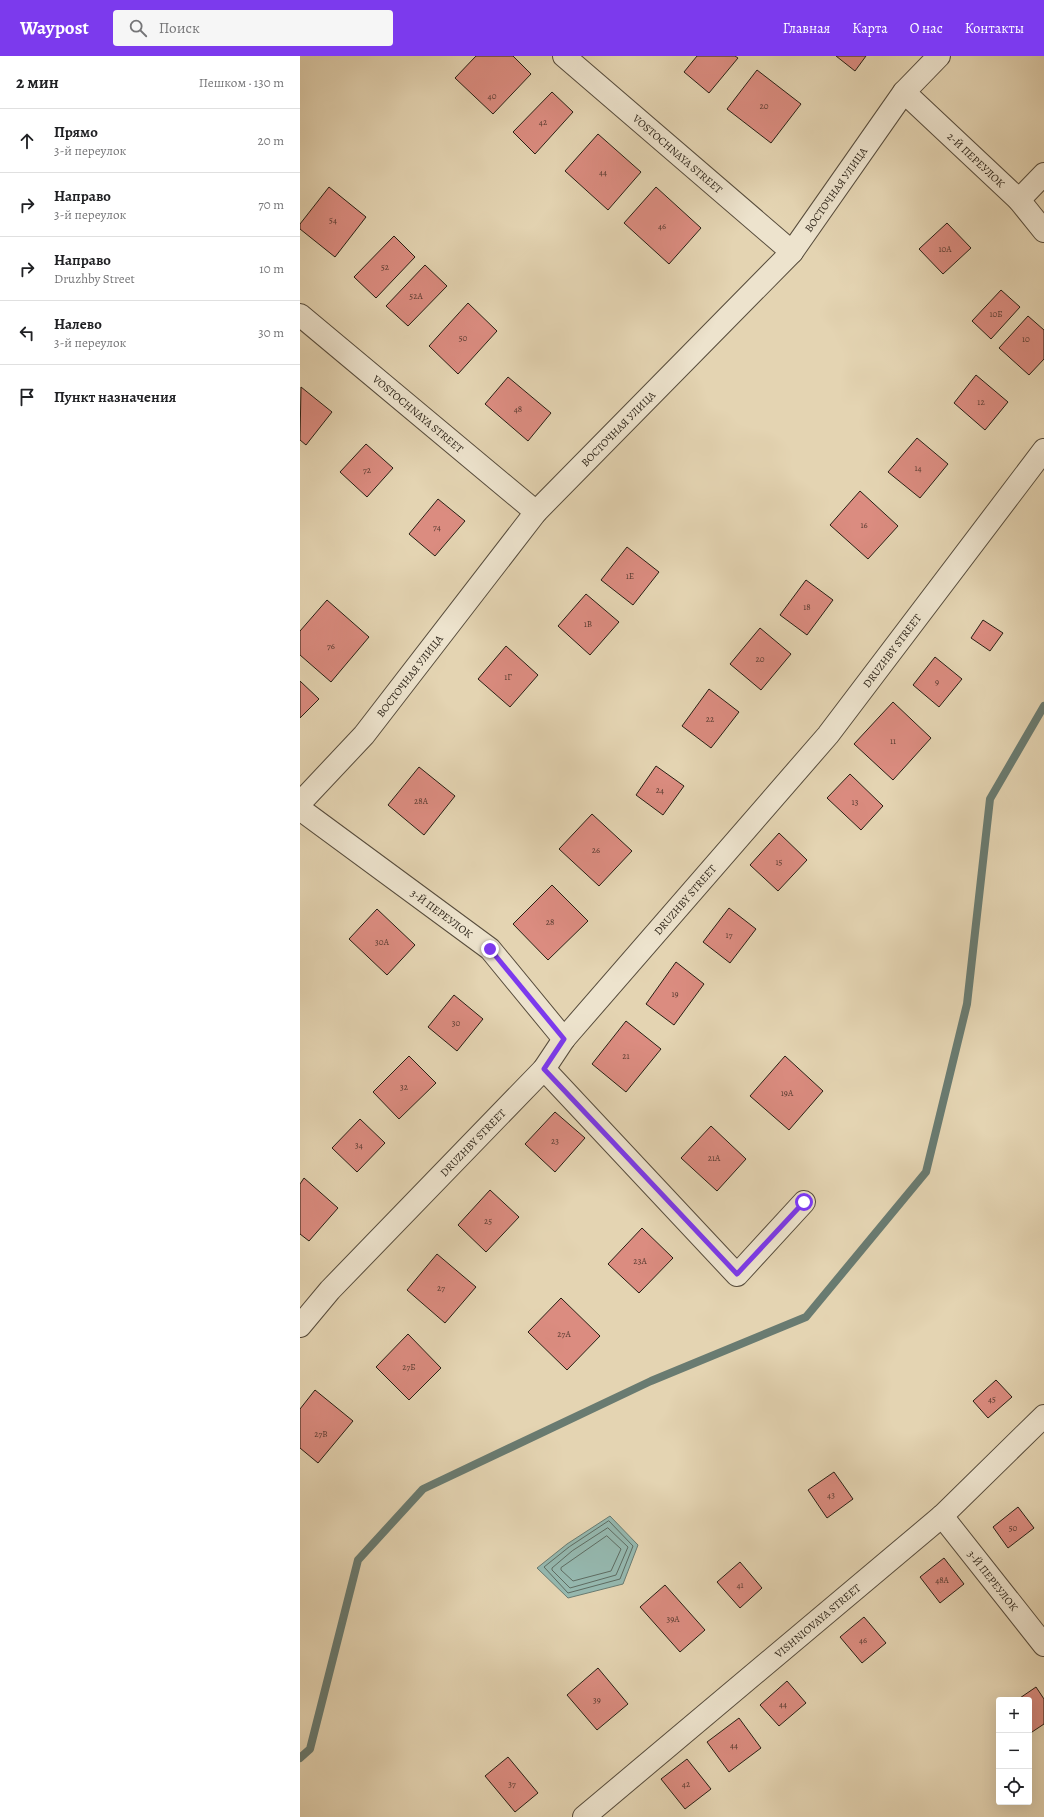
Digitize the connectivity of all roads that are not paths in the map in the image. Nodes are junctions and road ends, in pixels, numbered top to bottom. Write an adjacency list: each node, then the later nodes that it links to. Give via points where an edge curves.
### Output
1 (564, 56): 7 (street, VOSTOCHNAYA STREET)
2 (939, 56): 3 (street, ВОСТОЧНАЯ УЛИЦА)
3 (904, 92): 5 (street, 2-Й ПЕРЕУЛОК); 7 (street, ВОСТОЧНАЯ УЛИЦА)
4 (1044, 174): 5 (street)
5 (1020, 200): 6 (street, 2-Й ПЕРЕУЛОК)
6 (1044, 231)
7 (792, 252): 10 (street, ВОСТОЧНАЯ УЛИЦА)
8 (300, 315): 10 (street, VOSTOCHNAYA STREET)
9 (1044, 450): 13 (street, DRUZHBY STREET, via 828,735)
10 (536, 512): 11 (street, ВОСТОЧНАЯ УЛИЦА, via 364,735)
11 (300, 804)
12 (300, 809): 13 (street, 3-Й ПЕРЕУЛОК, via 490,949)
13 (564, 1039): 14 (street, DRUZHBY STREET)
14 (544, 1069): 15 (street, via 737,1274); 16 (street, DRUZHBY STREET, via 330,1290)
15 (804, 1202)
16 (300, 1326)
17 (1044, 1416): 18 (street, VISHNIOVAYA STREET)
18 (942, 1516): 19 (street, 3-Й ПЕРЕУЛОК); 20 (street, VISHNIOVAYA STREET)
19 (1044, 1645)
20 (584, 1817)

